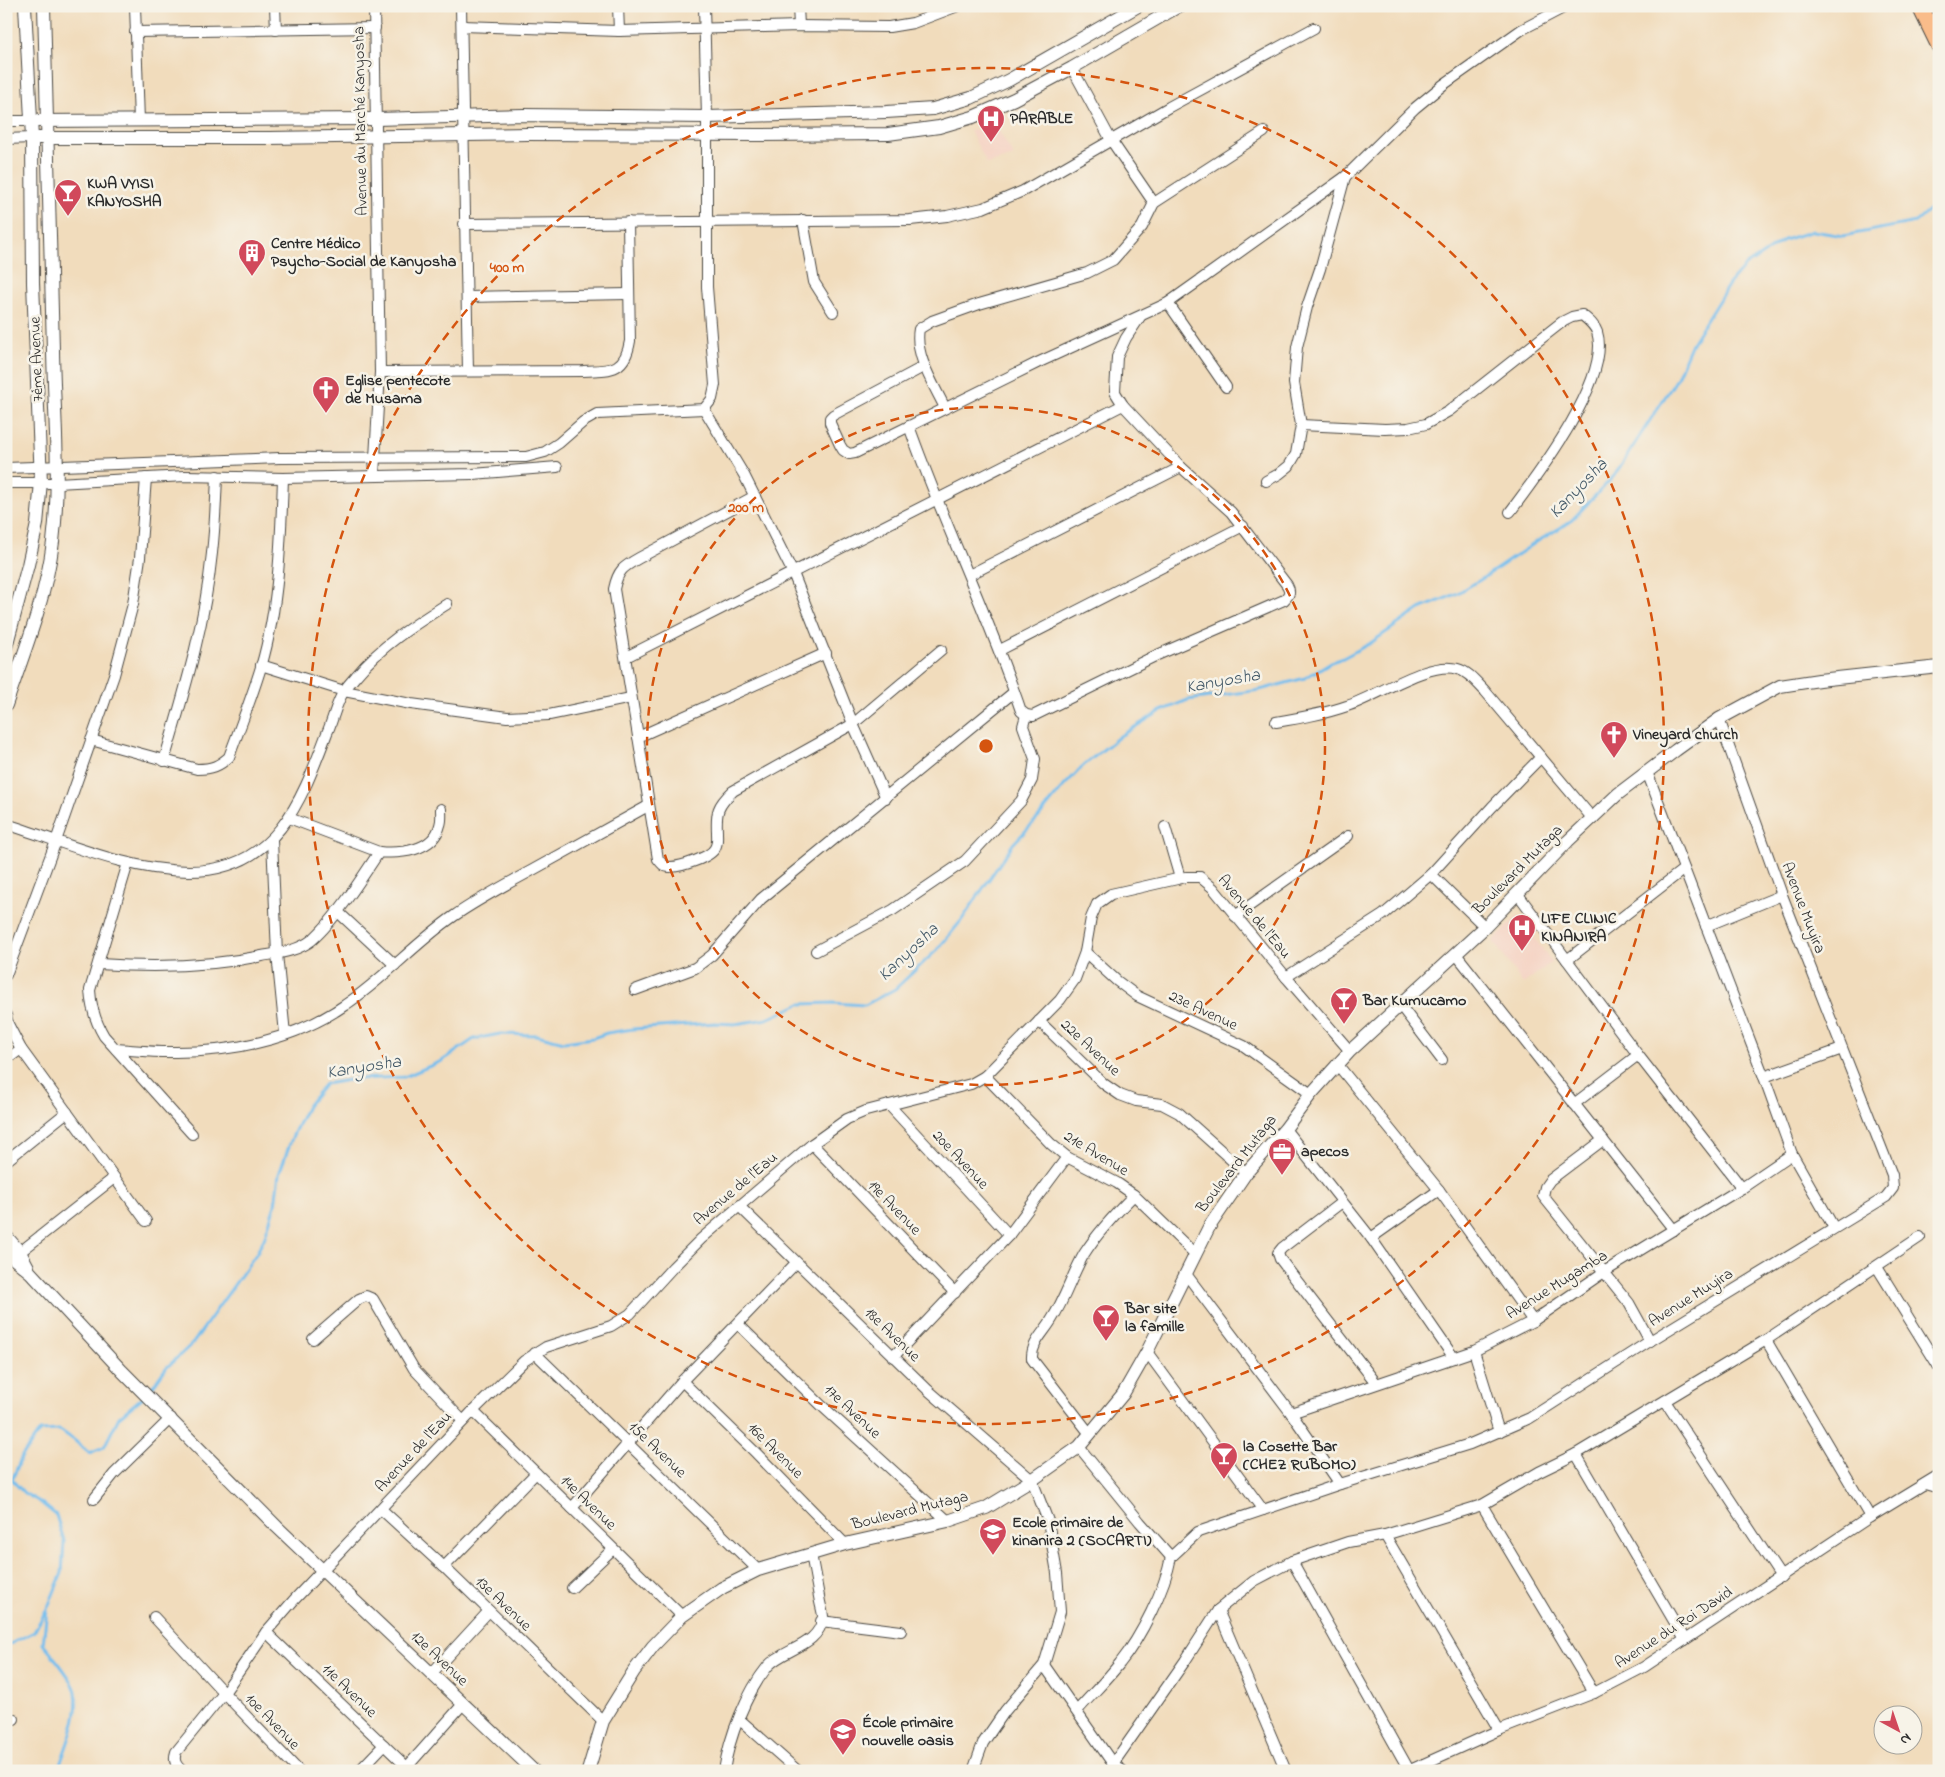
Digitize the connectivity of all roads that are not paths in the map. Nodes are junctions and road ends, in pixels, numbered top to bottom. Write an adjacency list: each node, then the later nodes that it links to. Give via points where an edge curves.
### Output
1 (25, 6): 29 (street, 7ème Avenue)
2 (44, 6): 31 (street, 7ème Avenue)
3 (135, 6): 22 (street)
4 (275, 6): 20 (street)
5 (374, 6): 17 (street, Avenue du Marché Kanyosha)
6 (461, 6): 15 (street)
7 (618, 6): 21 (street)
8 (704, 6): 18 (street)
9 (798, 6): 16 (street)
10 (958, 6): 16 (street, via 913,23 890,27)
11 (1179, 6): 24 (street)
12 (1567, 6): 40 (street, via 1521,30 1443,85)
13 (1920, 6): 23 (highway)
14 (1129, 8): 26 (street, via 1009,80 971,98 933,108 876,113)
15 (462, 26): 21 (street); 25 (street)
16 (799, 26): 18 (street)
17 (375, 28): 20 (street); 27 (street, Avenue du Marché Kanyosha)
18 (705, 28): 21 (street); 26 (street)
19 (1314, 28): 39 (street)
20 (276, 30): 22 (street)
21 (619, 31)
22 (135, 32): 30 (street)
23 (1939, 45)
24 (1072, 68): 33 (street, via 1014,99 973,117 939,127 888,134); 39 (street)
25 (464, 117): 26 (street); 27 (street); 34 (street)
26 (707, 117): 33 (street)
27 (376, 119): 30 (street); 35 (street, Avenue du Marché Kanyosha)
28 (6, 121): 29 (street)
29 (30, 121): 31 (street); 36 (street, 7ème Avenue)
30 (139, 121): 31 (street)
31 (47, 122): 38 (street, 7ème Avenue)
32 (1264, 132): 41 (street)
33 (707, 134): 34 (street); 44 (street)
34 (465, 135): 35 (street); 45 (street)
35 (376, 136): 38 (street); 53 (street, Avenue du Marché Kanyosha)
36 (32, 138): 37 (street); 38 (street); 61 (street, 7ème Avenue, via 33,283)
37 (6, 139)
38 (47, 139): 62 (street, 7ème Avenue)
39 (1111, 140): 41 (street); 42 (street, via 1024,191 983,208 910,220)
40 (1346, 177): 48 (street); 58 (street, via 1297,347 1294,383)
41 (1154, 203): 51 (street, via 1142,227 1113,260 1087,274 971,307 919,329 917,340)
42 (803, 220): 44 (street); 49 (street, via 814,282)
43 (628, 222): 44 (street); 45 (street); 46 (street)
44 (708, 222): 57 (street, via 707,287 715,385 712,399)
45 (464, 224): 47 (street)
46 (630, 294): 47 (street); 52 (street, via 630,341 628,355 620,365 607,370)
47 (467, 297): 52 (street)
48 (1168, 303): 50 (street); 54 (street)
49 (833, 312)
50 (1140, 317): 55 (street, via 1116,357 1115,392); 56 (street)
51 (925, 366): 56 (street); 59 (street, via 830,418 840,445 849,454)
52 (468, 371): 53 (street)
53 (380, 372): 60 (street, Avenue du Marché Kanyosha)
54 (1226, 386)
55 (1123, 405): 64 (street); 75 (street)
56 (945, 408): 59 (street)
57 (704, 409): 60 (street, via 597,414 559,444 526,457); 74 (street)
58 (1300, 425): 70 (street, via 1296,454 1289,466); 76 (street, via 1385,429 1426,424 1450,411 1562,322 1582,315 1597,332 1595,371 1578,411)
59 (909, 426): 75 (street)
60 (376, 457): 62 (street, via 181,460); 66 (street, Avenue du Marché Kanyosha)
61 (41, 467): 62 (street); 65 (street); 71 (street, 7ème Avenue)
62 (57, 467): 72 (street, 7ème Avenue)
63 (557, 467): 66 (street, via 473,474)
64 (1181, 467): 77 (street); 79 (street)
65 (6, 468)
66 (374, 475): 69 (street)
67 (217, 476): 68 (street); 69 (street); 99 (street, via 212,554 204,603 190,670)
68 (146, 478): 72 (street); 97 (street, via 134,604)
69 (283, 478): 86 (street, via 281,541)
70 (1266, 481)
71 (41, 482): 72 (street); 73 (street); 81 (street, 7ème Avenue, via 28,565)
72 (57, 482): 91 (street, 7ème Avenue, via 44,588)
73 (6, 483)
74 (755, 496): 78 (street); 85 (street, via 622,568 616,576 614,589)
75 (937, 499): 78 (street); 79 (street)
76 (1510, 512)
77 (1243, 526): 83 (street); 92 (street, via 1290,590 1284,600 1155,656 1033,716)
78 (793, 573): 84 (street); 85 (street)
79 (969, 575): 83 (street)
80 (447, 604): 88 (street, via 370,659)
81 (6, 647)
82 (941, 650): 95 (street)
83 (1000, 650): 89 (street)
84 (826, 653): 95 (street); 96 (street)
85 (626, 657): 90 (street)
86 (261, 665): 88 (street); 99 (street, via 229,757 210,769)
87 (1939, 667): 93 (street, Boulevard Mutaga, via 1780,686)
88 (344, 691): 90 (street, via 507,717 549,715); 104 (street, via 309,780)
89 (1014, 692): 92 (street, via 1021,711); 101 (street)
90 (631, 698): 96 (street)
91 (6, 705)
92 (1026, 715): 122 (street, via 1023,726 1035,759 1032,780 1021,801 965,861 893,910)
93 (1719, 720): 100 (street, Boulevard Mutaga); 117 (street, Avenue Muyira)
94 (1276, 722): 98 (street, via 1348,706 1439,668 1458,669 1485,691)
95 (853, 724): 101 (street); 102 (street, via 733,791 721,802 716,815 717,845 705,858 663,866 658,859)
96 (638, 737): 102 (street)
97 (91, 740): 99 (street); 110 (street)
98 (1541, 757): 105 (street); 114 (street)
99 (164, 761)
100 (1647, 772): 105 (street, Boulevard Mutaga); 113 (street)
101 (886, 798): 131 (street, via 761,899 712,955 695,968)
102 (648, 806): 128 (street, via 454,916)
103 (441, 809): 111 (street, via 440,826 434,837 423,845 409,851)
104 (289, 818): 109 (street); 111 (street)
105 (1592, 819): 116 (street, Boulevard Mutaga)
106 (6, 824): 110 (street)
107 (1165, 827): 115 (street)
108 (1348, 836): 119 (street)
109 (272, 840): 112 (street, via 249,856 222,866 189,871); 124 (street)
110 (56, 841): 112 (street); 129 (street)
111 (379, 852): 118 (street)
112 (128, 863): 127 (street)
113 (1684, 869): 120 (street); 126 (street)
114 (1431, 874): 121 (street); 130 (street, via 1384,915)
115 (1180, 878): 119 (street, Avenue de l'Eau, via 1200,878 1213,888); 123 (street, Avenue de l'Eau, via 1111,894 1098,904 1091,918)
116 (1517, 893): 121 (street, Boulevard Mutaga); 126 (street)
117 (1782, 895): 120 (street); 138 (street, Avenue Muyira)
118 (337, 911): 124 (street, via 311,941); 128 (street)
119 (1235, 916): 130 (street, Avenue de l'Eau)
120 (1706, 926): 145 (street)
121 (1485, 927): 125 (street, Boulevard Mutaga)
122 (816, 951)
123 (1085, 952): 134 (street, Avenue de l'Eau, via 1075,979 1060,1000); 146 (street, 23e Avenue, via 1137,996 1244,1046)
124 (277, 954): 127 (street, via 211,964); 135 (street)
125 (1456, 954): 132 (street, Boulevard Mutaga); 147 (street)
126 (1567, 960): 140 (street)
127 (99, 964): 137 (street, via 90,990 90,1004 104,1036)
128 (395, 965): 135 (street, via 346,1005 318,1022)
129 (6, 975)
130 (1286, 977): 139 (street, Avenue de l'Eau)
131 (635, 990)
132 (1400, 1005): 139 (street, Boulevard Mutaga); 142 (street)
133 (6, 1016): 136 (street)
134 (1038, 1021): 144 (street, Avenue de l'Eau); 157 (street, 22e Avenue, via 1104,1084 1136,1101 1162,1104 1179,1112)
135 (285, 1034): 137 (street, via 253,1044 213,1050)
136 (21, 1049): 141 (street); 149 (street)
137 (116, 1049): 151 (street)
138 (1842, 1049): 145 (street); 165 (street, Avenue Muyira, via 1892,1175 1893,1188 1886,1197)
139 (1350, 1051): 143 (street, Boulevard Mutaga)
140 (1638, 1055): 147 (street); 159 (street)
141 (6, 1060)
142 (1442, 1060)
143 (1337, 1064): 146 (street, Boulevard Mutaga); 160 (street)
144 (985, 1076): 148 (street, Avenue de l'Eau, via 963,1086); 155 (street, 21e Avenue)
145 (1764, 1077): 154 (street)
146 (1311, 1094): 150 (street, Boulevard Mutaga)
147 (1574, 1104): 152 (street)
148 (889, 1105): 153 (street, Avenue de l'Eau, via 847,1119); 167 (street, 20e Avenue)
149 (67, 1112): 156 (street); 158 (street)
150 (1285, 1129): 157 (street, Boulevard Mutaga); 162 (street)
151 (192, 1134)
152 (1603, 1140): 166 (street); 175 (street, via 1550,1180 1543,1196)
153 (812, 1144): 163 (street, Avenue de l'Eau); 177 (street, 19e Avenue)
154 (1792, 1154): 159 (street, Avenue Mugamba); 165 (street)
155 (1066, 1157): 161 (street, 21e Avenue); 167 (street)
156 (6, 1161)
157 (1246, 1173): 172 (street, Boulevard Mutaga, via 1209,1227)
158 (114, 1178): 164 (street); 171 (street)
159 (1742, 1188): 166 (street, Avenue Mugamba)
160 (1439, 1190): 170 (street); 178 (street)
161 (1134, 1195): 172 (street, 21e Avenue); 197 (street, via 1106,1224 1084,1254 1052,1319 1031,1351 1032,1359)
162 (1342, 1202): 170 (street); 190 (street, via 1278,1253)
163 (739, 1206): 173 (street, 18e Avenue); 185 (street, Avenue de l'Eau, via 694,1246 630,1314 611,1326)
164 (146, 1220)
165 (1834, 1228): 182 (street, Avenue Muyira)
166 (1674, 1230): 175 (street, Avenue Mugamba)
167 (1009, 1234): 177 (street)
168 (6, 1236): 171 (street)
169 (1920, 1237): 174 (street)
170 (1371, 1238): 187 (street)
171 (13, 1254): 194 (street, 12e Avenue)
172 (1195, 1254): 176 (street, Boulevard Mutaga)
173 (796, 1263): 179 (street); 186 (street, 18e Avenue)
174 (1878, 1267): 181 (street); 188 (street)
175 (1604, 1272): 178 (street, Avenue Mugamba); 182 (street, via 1629,1303)
176 (1186, 1274): 184 (street, Boulevard Mutaga); 193 (street)
177 (955, 1293): 186 (street)
178 (1533, 1322): 183 (street, Avenue Mugamba)
179 (738, 1324): 189 (street); 213 (street, 17e Avenue)
180 (312, 1339): 195 (street, via 359,1299 366,1296 373,1299 414,1369)
181 (1766, 1340): 191 (street); 212 (street)
182 (1650, 1341): 196 (street, Avenue Muyira, via 1530,1418)
183 (1474, 1351): 187 (street, Avenue Mugamba); 196 (street)
184 (1147, 1352): 197 (street, Boulevard Mutaga, via 1123,1394); 211 (street)
185 (534, 1353): 192 (street, Avenue de l'Eau); 198 (street, 15e Avenue)
186 (893, 1357): 203 (street, 18e Avenue)
187 (1454, 1358): 190 (street, Avenue Mugamba)
188 (1939, 1366)
189 (682, 1381): 198 (street); 215 (street, 16e Avenue)
190 (1376, 1383): 193 (street, Avenue Mugamba)
191 (1666, 1401): 200 (street); 223 (street)
192 (473, 1411): 195 (street, Avenue de l'Eau); 201 (street, 14e Avenue)
193 (1291, 1413): 204 (street)
194 (170, 1418): 207 (street, via 114,1474); 222 (street, 12e Avenue)
195 (464, 1422): 210 (street, Avenue de l'Eau)
196 (1499, 1432): 204 (street, Avenue Muyira)
197 (1090, 1434): 199 (street, Boulevard Mutaga)
198 (628, 1443): 209 (street); 221 (street, 15e Avenue)
199 (1079, 1447): 203 (street, Boulevard Mutaga); 218 (street)
200 (1576, 1454): 208 (street); 232 (street)
201 (536, 1473): 209 (street, 14e Avenue); 220 (street)
202 (1939, 1475): 205 (street, Avenue du Roi David)
203 (1032, 1480): 213 (street, Boulevard Mutaga, via 986,1508); 233 (street, via 1048,1521 1060,1612)
204 (1340, 1484): 211 (street, Avenue Muyira)
205 (1926, 1484): 206 (street); 212 (street, Avenue du Roi David)
206 (1939, 1488)
207 (94, 1500)
208 (1482, 1506): 214 (street); 235 (street)
209 (572, 1508): 216 (street, 14e Avenue)
210 (381, 1509): 220 (street, 13e Avenue); 222 (street, Avenue de l'Eau)
211 (1263, 1510): 218 (street, Avenue Muyira, via 1198,1532)
212 (1870, 1517): 223 (street, Avenue du Roi David)
213 (948, 1521): 215 (street, Boulevard Mutaga)
214 (1385, 1535): 219 (street, via 1348,1542); 241 (street)
215 (845, 1544): 217 (street, Boulevard Mutaga)
216 (613, 1549): 224 (street); 227 (street, 14e Avenue)
217 (811, 1554): 221 (street, Boulevard Mutaga); 229 (street, via 823,1617)
218 (1171, 1556): 238 (street, via 1168,1575 1145,1624 1121,1662)
219 (1292, 1561): 225 (street, via 1254,1581); 245 (street)
220 (444, 1567): 226 (street, 13e Avenue)
221 (758, 1570): 227 (street, Boulevard Mutaga, via 722,1588)
222 (322, 1571): 231 (street, Avenue de l'Eau); 234 (street, 12e Avenue)
223 (1781, 1577): 232 (street, Avenue du Roi David)
224 (572, 1588)
225 (1218, 1610): 243 (street); 255 (street)
226 (489, 1611): 234 (street); 240 (street, 13e Avenue)
227 (682, 1616): 240 (street, Boulevard Mutaga, via 634,1670)
228 (154, 1617): 236 (street, 10e Avenue)
229 (821, 1621): 230 (street); 239 (street, via 816,1634 803,1645 770,1664 759,1678)
230 (901, 1631)
231 (266, 1632): 236 (street, Avenue de l'Eau); 242 (street, 11e Avenue)
232 (1685, 1640): 235 (street, Avenue du Roi David, via 1644,1667)
233 (1044, 1665): 238 (street); 253 (street, via 983,1743)
234 (431, 1674): 237 (street, 12e Avenue)
235 (1594, 1693): 241 (street, Avenue du Roi David)
236 (224, 1694): 246 (street, Avenue de l'Eau, via 176,1752 175,1763); 247 (street, 10e Avenue)
237 (463, 1704): 244 (street); 249 (street, 12e Avenue)
238 (1077, 1712): 243 (street)
239 (739, 1719): 251 (street); 252 (street)
240 (604, 1721): 250 (street, Boulevard Mutaga)
241 (1499, 1730): 245 (street, Avenue du Roi David)
242 (384, 1744): 244 (street, 11e Avenue); 248 (street)
243 (1112, 1767): 254 (street)
244 (409, 1769)
245 (1409, 1770)
246 (182, 1771)
247 (299, 1771)
248 (359, 1771)
249 (534, 1771)
250 (588, 1771)
251 (724, 1771)
252 (798, 1771)
253 (973, 1771)
254 (1124, 1771)
255 (1286, 1771)

